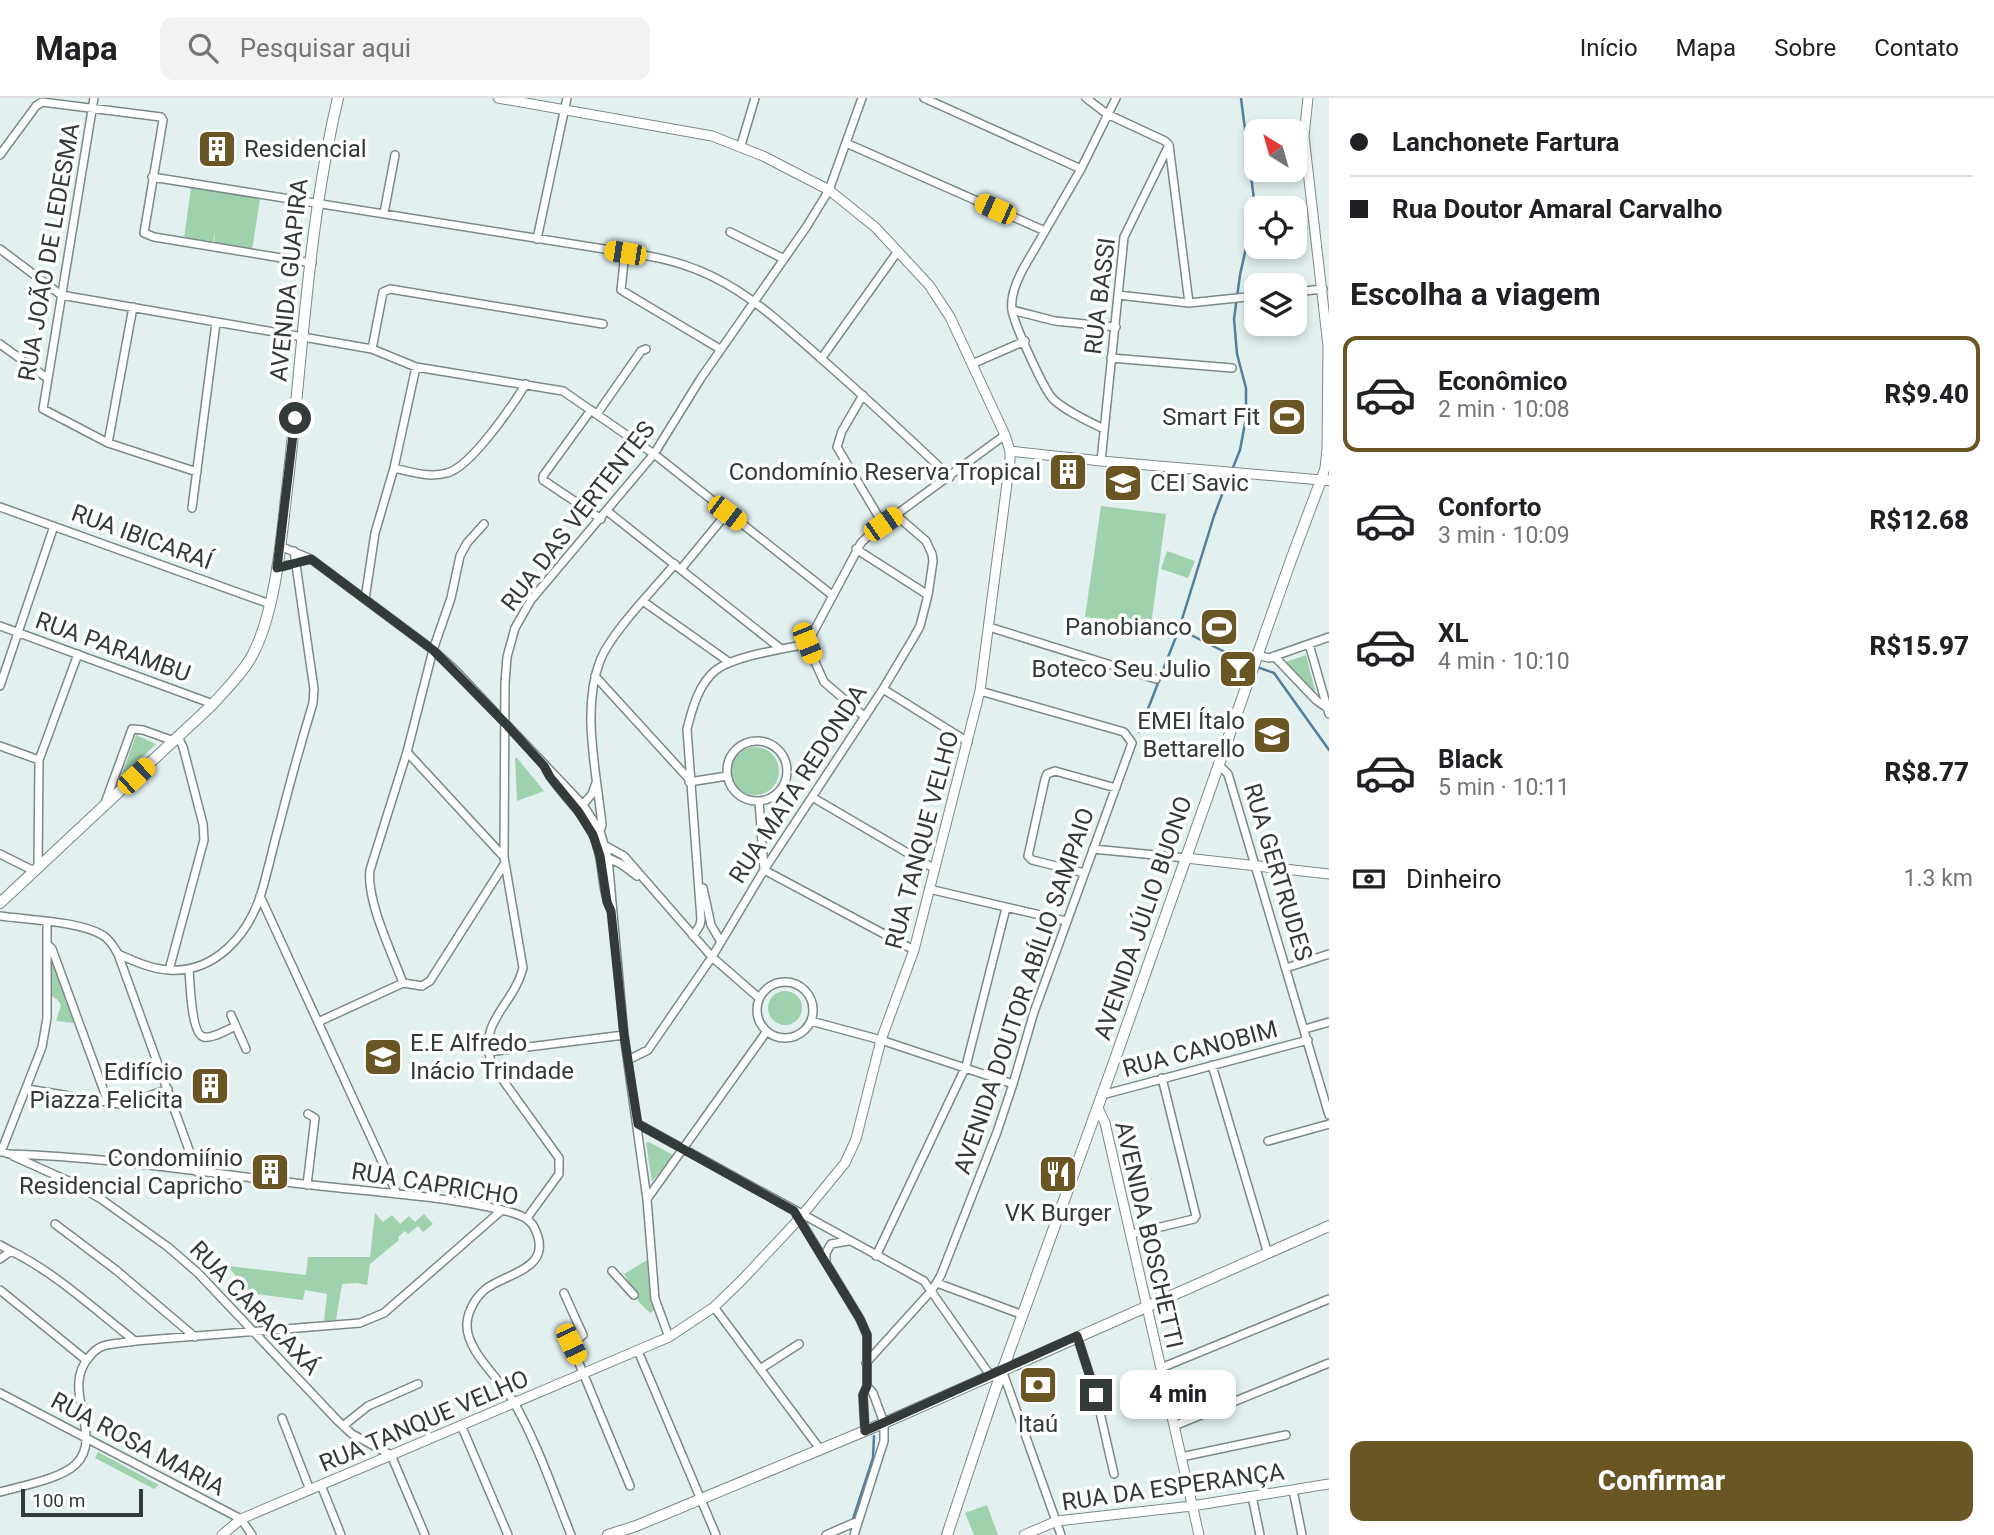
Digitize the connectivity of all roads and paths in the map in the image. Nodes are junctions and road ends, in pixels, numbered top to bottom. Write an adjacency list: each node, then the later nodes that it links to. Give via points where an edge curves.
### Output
1 (94, 98): 11 (street, RUA JOÃO DE LEDESMA)
2 (338, 98): 24 (main road, AVENIDA GUAPIRA)
3 (498, 98): 12 (street, RUA TANQUE VELHO)
4 (567, 98): 12 (street)
5 (755, 98): 16 (street)
6 (862, 98): 15 (street, RUA DAS VERTENTES)
7 (925, 98): 21 (street)
8 (1086, 98): 13 (street)
9 (1116, 98): 13 (street)
10 (1308, 98): 14 (street, AVENIDA JÚLIO BUONO)
11 (93, 107): 18 (street, via 39,103); 22 (street, via 162,118); 36 (street, RUA JOÃO DE LEDESMA)
12 (564, 110): 16 (street, RUA TANQUE VELHO, via 680,129); 28 (street)
13 (1107, 114): 17 (street); 21 (street)
14 (1306, 119)
15 (846, 143): 23 (street, RUA DAS VERTENTES); 26 (street)
16 (741, 145): 23 (street, RUA TANQUE VELHO)
17 (1169, 147): 37 (street, RUA BASSI, via 1124,237); 40 (street)
18 (0, 155)
19 (395, 155): 25 (street)
20 (1307, 164): 34 (street, AVENIDA JÚLIO BUONO)
21 (1082, 169): 26 (street)
22 (152, 177): 24 (street); 33 (street, via 143,230 147,235)
23 (829, 190): 30 (street, RUA TANQUE VELHO); 32 (street, RUA DAS VERTENTES)
24 (318, 201): 25 (street); 33 (main road, AVENIDA GUAPIRA)
25 (384, 213): 28 (street)
26 (1045, 231): 42 (street, via 1017,281)
27 (730, 232): 32 (street)
28 (537, 239): 31 (street)
29 (0, 248): 36 (street)
30 (898, 250): 54 (street); 55 (street, RUA TANQUE VELHO, via 942,303)
31 (625, 253): 39 (street, via 688,265); 51 (street, via 621,290)
32 (784, 259): 39 (street, RUA DAS VERTENTES)
33 (312, 263): 46 (main road, AVENIDA GUAPIRA)
34 (1323, 289): 35 (street); 52 (street, AVENIDA JÚLIO BUONO)
35 (1307, 291)
36 (61, 295): 41 (street); 58 (street, RUA JOÃO DE LEDESMA)
37 (1118, 295): 40 (street); 45 (street, RUA BASSI)
38 (1244, 298): 40 (street)
39 (755, 300): 51 (street, RUA DAS VERTENTES); 54 (street)
40 (1189, 303)
41 (133, 307): 43 (street); 64 (street)
42 (1012, 310): 45 (street, via 1055,321); 47 (street)
43 (216, 323): 46 (street); 69 (street)
44 (603, 324): 49 (street, via 390,289 383,292)
45 (1116, 327): 53 (street, RUA BASSI)
46 (304, 337): 49 (street); 81 (main road, AVENIDA GUAPIRA)
47 (1025, 341): 55 (street); 62 (street, via 1054,399)
48 (0, 344): 58 (street)
49 (372, 349): 56 (street)
50 (646, 349): 61 (street)
51 (720, 349): 66 (street, RUA DAS VERTENTES)
52 (1328, 351): 71 (street, AVENIDA JÚLIO BUONO)
53 (1111, 358): 57 (street); 62 (street, RUA BASSI)
54 (821, 359): 60 (street)
55 (972, 364): 63 (street, RUA TANQUE VELHO)
56 (416, 367): 59 (street); 68 (street)
57 (1232, 368)
58 (47, 378): 64 (street, RUA JOÃO DE LEDESMA, via 45,411)
59 (526, 384): 61 (street, via 563,391); 68 (street, via 459,468 432,475)
60 (863, 396): 70 (street); 79 (street, via 837,447)
61 (594, 412): 66 (street); 77 (street, via 543,480)
62 (1104, 429): 67 (street, RUA BASSI)
63 (1005, 435): 65 (street, RUA TANQUE VELHO); 70 (street)
64 (108, 443): 69 (street)
65 (1010, 451): 67 (street); 94 (street, RUA TANQUE VELHO)
66 (654, 454): 74 (street, RUA DAS VERTENTES); 75 (street)
67 (1101, 461): 71 (street)
68 (394, 468): 90 (street, via 375,533)
69 (197, 472): 73 (street)
70 (950, 477): 76 (street)
71 (1325, 480): 104 (main road, AVENIDA JÚLIO BUONO)
72 (0, 508): 80 (street, RUA IBICARAÍ)
73 (192, 508)
74 (607, 511): 77 (street, RUA DAS VERTENTES); 86 (street)
75 (727, 513): 86 (street); 88 (street)
76 (895, 515): 79 (street); 89 (street, RUA MATA REDONDA, via 930,547 933,561)
77 (601, 519): 113 (street, RUA DAS VERTENTES, via 531,600 514,628 507,657)
78 (484, 524): 100 (street, via 460,556)
79 (883, 524): 82 (street)
80 (54, 526): 92 (street, RUA IBICARAÍ); 95 (street)
81 (280, 546): 83 (street); 87 (main road, AVENIDA GUAPIRA)
82 (856, 549): 88 (street); 89 (street)
83 (294, 551): 84 (street); 85 (street)
84 (311, 559): 85 (street); 90 (street)
85 (295, 562): 87 (street); 144 (street, via 313,703)
86 (678, 567): 91 (street); 99 (street)
87 (277, 568): 92 (main road, AVENIDA GUAPIRA)
88 (832, 595): 97 (street)
89 (928, 595): 108 (street, RUA MATA REDONDA, via 920,626)
90 (365, 599): 100 (street)
91 (644, 602): 103 (street); 105 (street, via 608,645)
92 (270, 604): 110 (main road, AVENIDA GUAPIRA, via 251,657)
93 (0, 626): 95 (street, RUA PARAMBU)
94 (989, 627): 106 (street); 109 (street, RUA TANQUE VELHO)
95 (19, 633): 101 (street, RUA PARAMBU); 107 (street)
96 (1329, 637): 98 (street)
97 (807, 643): 99 (street); 112 (street, via 824,682)
98 (1308, 644): 102 (street); 111 (street)
99 (781, 649): 103 (street)
100 (433, 650): 113 (street); 117 (street)
101 (78, 654): 110 (street, RUA PARAMBU); 118 (street)
102 (1274, 656): 104 (street); 111 (street)
103 (729, 662): 122 (street, via 707,679 692,710 687,729)
104 (1255, 662): 119 (main road, AVENIDA JÚLIO BUONO)
105 (595, 676): 120 (street, via 590,722); 122 (street)
106 (1156, 680)
107 (0, 686)
108 (883, 689): 112 (street, RUA MATA REDONDA); 115 (street)
109 (980, 691): 115 (street, RUA TANQUE VELHO); 123 (street, AVENIDA DOUTOR ABÍLIO SAMPAIO, via 1125,732 1132,743)
110 (213, 704): 114 (main road, AVENIDA GUAPIRA)
111 (1328, 711)
112 (865, 717): 124 (street, RUA MATA REDONDA)
113 (505, 723): 127 (street, via 555,773); 134 (street, RUA DAS VERTENTES)
114 (176, 739): 126 (main road, AVENIDA GUAPIRA); 126 (street, via 132,729); 161 (street, via 183,747 204,824 204,840)
115 (968, 742): 137 (street, RUA TANQUE VELHO)
116 (0, 746): 118 (street)
117 (407, 751): 134 (street); 162 (street, via 369,877)
118 (39, 760): 138 (street)
119 (1219, 765): 133 (main road, AVENIDA JÚLIO BUONO); 135 (street, RUA GERTRUDES, via 1228,774)
120 (597, 775): 127 (street, via 592,794); 128 (street, via 602,825)
121 (727, 776): 122 (street); 125 (street, via 735,791); 125 (street, via 730,757 744,744 763,741 779,751 787,768 782,786)
122 (689, 780): 136 (street)
123 (1116, 788): 130 (street, AVENIDA DOUTOR ABÍLIO SAMPAIO); 140 (street, via 1055,771 1045,779 1028,856)
124 (812, 797): 137 (street); 139 (street, RUA MATA REDONDA)
125 (759, 801): 139 (street)
126 (104, 807): 138 (main road, AVENIDA GUAPIRA)
127 (580, 808): 128 (street)
128 (597, 833): 129 (street)
129 (602, 847): 132 (street); 142 (street, via 624,856)
130 (1093, 849): 133 (street); 140 (street, AVENIDA DOUTOR ABÍLIO SAMPAIO)
131 (0, 854): 138 (street)
132 (604, 857): 142 (street); 171 (street, via 613,901)
133 (1186, 858): 135 (street); 184 (main road, AVENIDA JÚLIO BUONO)
134 (505, 860): 162 (street, via 430,981 422,986); 175 (street, RUA DAS VERTENTES, via 523,968 490,1027)
135 (1256, 866): 141 (street); 159 (street, RUA GERTRUDES)
136 (698, 867): 150 (street); 151 (street)
137 (935, 869): 143 (street, RUA TANQUE VELHO)
138 (36, 870): 145 (main road, AVENIDA GUAPIRA)
139 (764, 870): 153 (street, RUA MATA REDONDA); 155 (street)
140 (1084, 873): 148 (street, AVENIDA DOUTOR ABÍLIO SAMPAIO)
141 (1329, 874)
142 (652, 887): 152 (street)
143 (929, 889): 146 (street); 155 (street, RUA TANQUE VELHO)
144 (260, 896): 160 (street, via 231,946); 166 (street)
145 (0, 903)
146 (1006, 908): 148 (street); 178 (street)
147 (0, 916): 149 (street)
148 (1066, 921): 180 (street, AVENIDA DOUTOR ABÍLIO SAMPAIO)
149 (47, 923): 154 (street); 156 (street, via 93,931 112,943)
150 (700, 925): 151 (street); 152 (street)
151 (711, 925): 153 (street)
152 (693, 936): 158 (street)
153 (721, 942): 158 (street, RUA MATA REDONDA)
154 (47, 944): 181 (street, via 46,1024); 185 (street)
155 (914, 950): 172 (street, RUA TANQUE VELHO)
156 (118, 954): 161 (street); 182 (street)
157 (1329, 954): 159 (street)
158 (712, 957): 163 (street); 176 (street, RUA MATA REDONDA, via 648,1051)
159 (1286, 968): 169 (street, RUA GERTRUDES)
160 (189, 969): 161 (street); 168 (street, via 201,1035 208,1037)
161 (169, 970)
162 (403, 983): 166 (street)
163 (759, 998): 165 (street, via 773,984 792,982 808,992 814,1011); 170 (street, via 757,1016)
164 (231, 1015): 168 (street)
165 (811, 1021): 170 (street, via 791,1037); 172 (street)
166 (318, 1022): 198 (street)
167 (1329, 1022): 169 (street)
168 (236, 1026): 174 (street)
169 (1305, 1029): 173 (street, RUA GERTRUDES)
170 (767, 1031): 192 (street)
171 (624, 1035): 175 (street); 176 (street)
172 (881, 1040): 178 (street); 201 (street, RUA TANQUE VELHO, via 849,1158)
173 (1308, 1040): 177 (street, RUA CANOBIM); 183 (street, RUA GERTRUDES)
174 (246, 1049)
175 (488, 1052): 202 (street, via 492,1065 559,1158 559,1174)
176 (628, 1060): 189 (street)
177 (1212, 1065): 179 (street, RUA CANOBIM); 209 (street)
178 (965, 1066): 180 (street); 210 (street)
179 (1162, 1078): 184 (street, RUA CANOBIM); 205 (street, via 1196,1216)
180 (1013, 1084): 214 (street, AVENIDA DOUTOR ABÍLIO SAMPAIO)
181 (27, 1089): 185 (street); 193 (street)
182 (169, 1089): 185 (street, via 125,1105); 196 (street)
183 (1326, 1089): 188 (street, RUA GERTRUDES)
184 (1102, 1095): 186 (main road, AVENIDA JÚLIO BUONO)
185 (108, 1102)
186 (1098, 1108): 205 (street, AVENIDA BOSCHETTI); 221 (main road, AVENIDA JÚLIO BUONO)
187 (308, 1114): 197 (street, via 315,1118)
188 (1329, 1115)
189 (638, 1124): 192 (street); 199 (street)
190 (1329, 1124): 191 (street)
191 (1268, 1141)
192 (682, 1149): 199 (street); 201 (street)
193 (3, 1152): 194 (street, RUA CAPRICHO); 195 (street, RUA CARACAXÁ)
194 (44, 1155): 195 (street, via 38,1161); 196 (street, RUA CAPRICHO)
195 (40, 1168): 222 (street, RUA CARACAXÁ, via 135,1221 198,1273)
196 (197, 1172): 197 (street, RUA CAPRICHO)
197 (307, 1185): 198 (street, RUA CAPRICHO)
198 (397, 1194): 200 (street, RUA CAPRICHO)
199 (647, 1199): 225 (street, via 655,1299)
200 (502, 1210): 202 (street, RUA CAPRICHO); 222 (street, via 371,1319)
201 (799, 1215): 206 (street); 212 (street); 219 (street, RUA TANQUE VELHO)
202 (527, 1218): 240 (street, RUA CAPRICHO, via 537,1242 533,1262 478,1296 467,1322 477,1353)
203 (55, 1224): 223 (street)
204 (1329, 1226): 209 (main road)
205 (1130, 1234): 220 (street, AVENIDA BOSCHETTI)
206 (849, 1241): 210 (street); 212 (street, via 831,1244)
207 (0, 1245): 208 (street)
208 (11, 1251): 211 (street); 226 (street, via 41,1268)
209 (1268, 1254): 220 (main road)
210 (876, 1256): 214 (street)
211 (0, 1259)
212 (826, 1264): 230 (street, via 864,1327)
213 (612, 1271): 217 (street)
214 (934, 1287): 221 (street); 230 (street, AVENIDA DOUTOR ABÍLIO SAMPAIO); 236 (street, via 942,1308)
215 (0, 1290): 229 (street)
216 (564, 1293): 235 (street, via 583,1335 571,1344)
217 (634, 1295)
218 (1329, 1299): 232 (street)
219 (713, 1307): 225 (street, RUA TANQUE VELHO); 233 (street)
220 (1147, 1307): 224 (main road); 232 (street, AVENIDA BOSCHETTI)
221 (1023, 1315): 234 (main road, AVENIDA JÚLIO BUONO)
222 (251, 1331): 223 (street); 244 (street, RUA CARACAXÁ)
223 (195, 1336): 226 (street)
224 (1077, 1336): 234 (main road); 252 (street)
225 (669, 1337): 228 (street, RUA TANQUE VELHO)
226 (135, 1341): 229 (street, via 103,1346)
227 (799, 1344): 233 (street)
228 (638, 1351): 235 (street, RUA TANQUE VELHO); 260 (street)
229 (86, 1360): 248 (street, via 78,1379 78,1395)
230 (866, 1363): 238 (street)
231 (1329, 1363): 245 (street)
232 (1161, 1368): 245 (street, AVENIDA BOSCHETTI)
233 (760, 1369): 249 (street)
234 (1002, 1370): 236 (main road); 264 (street); 277 (main road, AVENIDA JÚLIO BUONO)
235 (584, 1374): 240 (street, RUA TANQUE VELHO); 255 (street)
236 (990, 1375): 242 (main road)
237 (418, 1384): 244 (street, via 368,1406)
238 (867, 1386): 242 (street); 246 (street, via 863,1395)
239 (0, 1393): 248 (street, RUA ROSA MARIA)
240 (514, 1403): 243 (street, RUA TANQUE VELHO); 271 (street, RUA CAPRICHO)
241 (282, 1418): 256 (street)
242 (884, 1423): 246 (main road); 263 (street, via 884,1441)
243 (461, 1424): 250 (street, RUA TANQUE VELHO); 270 (street)
244 (343, 1426): 250 (street, RUA CARACAXÁ)
245 (1174, 1426): 251 (street, AVENIDA BOSCHETTI)
246 (865, 1431): 249 (main road)
247 (1286, 1435): 251 (street)
248 (87, 1440): 258 (street, via 80,1461 64,1473); 262 (street, RUA ROSA MARIA)
249 (820, 1449): 260 (main road)
250 (391, 1455): 254 (street, RUA TANQUE VELHO); 269 (street)
251 (1181, 1457): 261 (street, AVENIDA BOSCHETTI)
252 (1114, 1474)
253 (1329, 1484): 257 (street, RUA DA ESPERANÇA)
254 (321, 1485): 256 (street, RUA TANQUE VELHO); 268 (street)
255 (630, 1486)
256 (310, 1490): 262 (street, RUA TANQUE VELHO)
257 (1293, 1490): 259 (street, RUA DA ESPERANÇA); 282 (street)
258 (0, 1492)
259 (1252, 1496): 261 (street, RUA DA ESPERANÇA); 281 (street)
260 (701, 1497): 265 (main road); 274 (street)
261 (1192, 1506): 264 (street, RUA DA ESPERANÇA); 280 (street, AVENIDA BOSCHETTI)
262 (242, 1519): 266 (street, RUA TANQUE VELHO); 267 (street, RUA ROSA MARIA)
263 (858, 1521): 275 (street); 276 (street)
264 (1057, 1521): 278 (street, RUA DA ESPERANÇA); 279 (street)
265 (636, 1526): 272 (main road); 273 (main road)
266 (222, 1535)
267 (252, 1535)
268 (341, 1535)
269 (425, 1535)
270 (508, 1535)
271 (571, 1535)
272 (608, 1535)
273 (622, 1535)
274 (716, 1535)
275 (826, 1535)
276 (854, 1535)
277 (947, 1535)
278 (1024, 1535)
279 (1061, 1535)
280 (1199, 1535)
281 (1260, 1535)
282 (1302, 1535)

